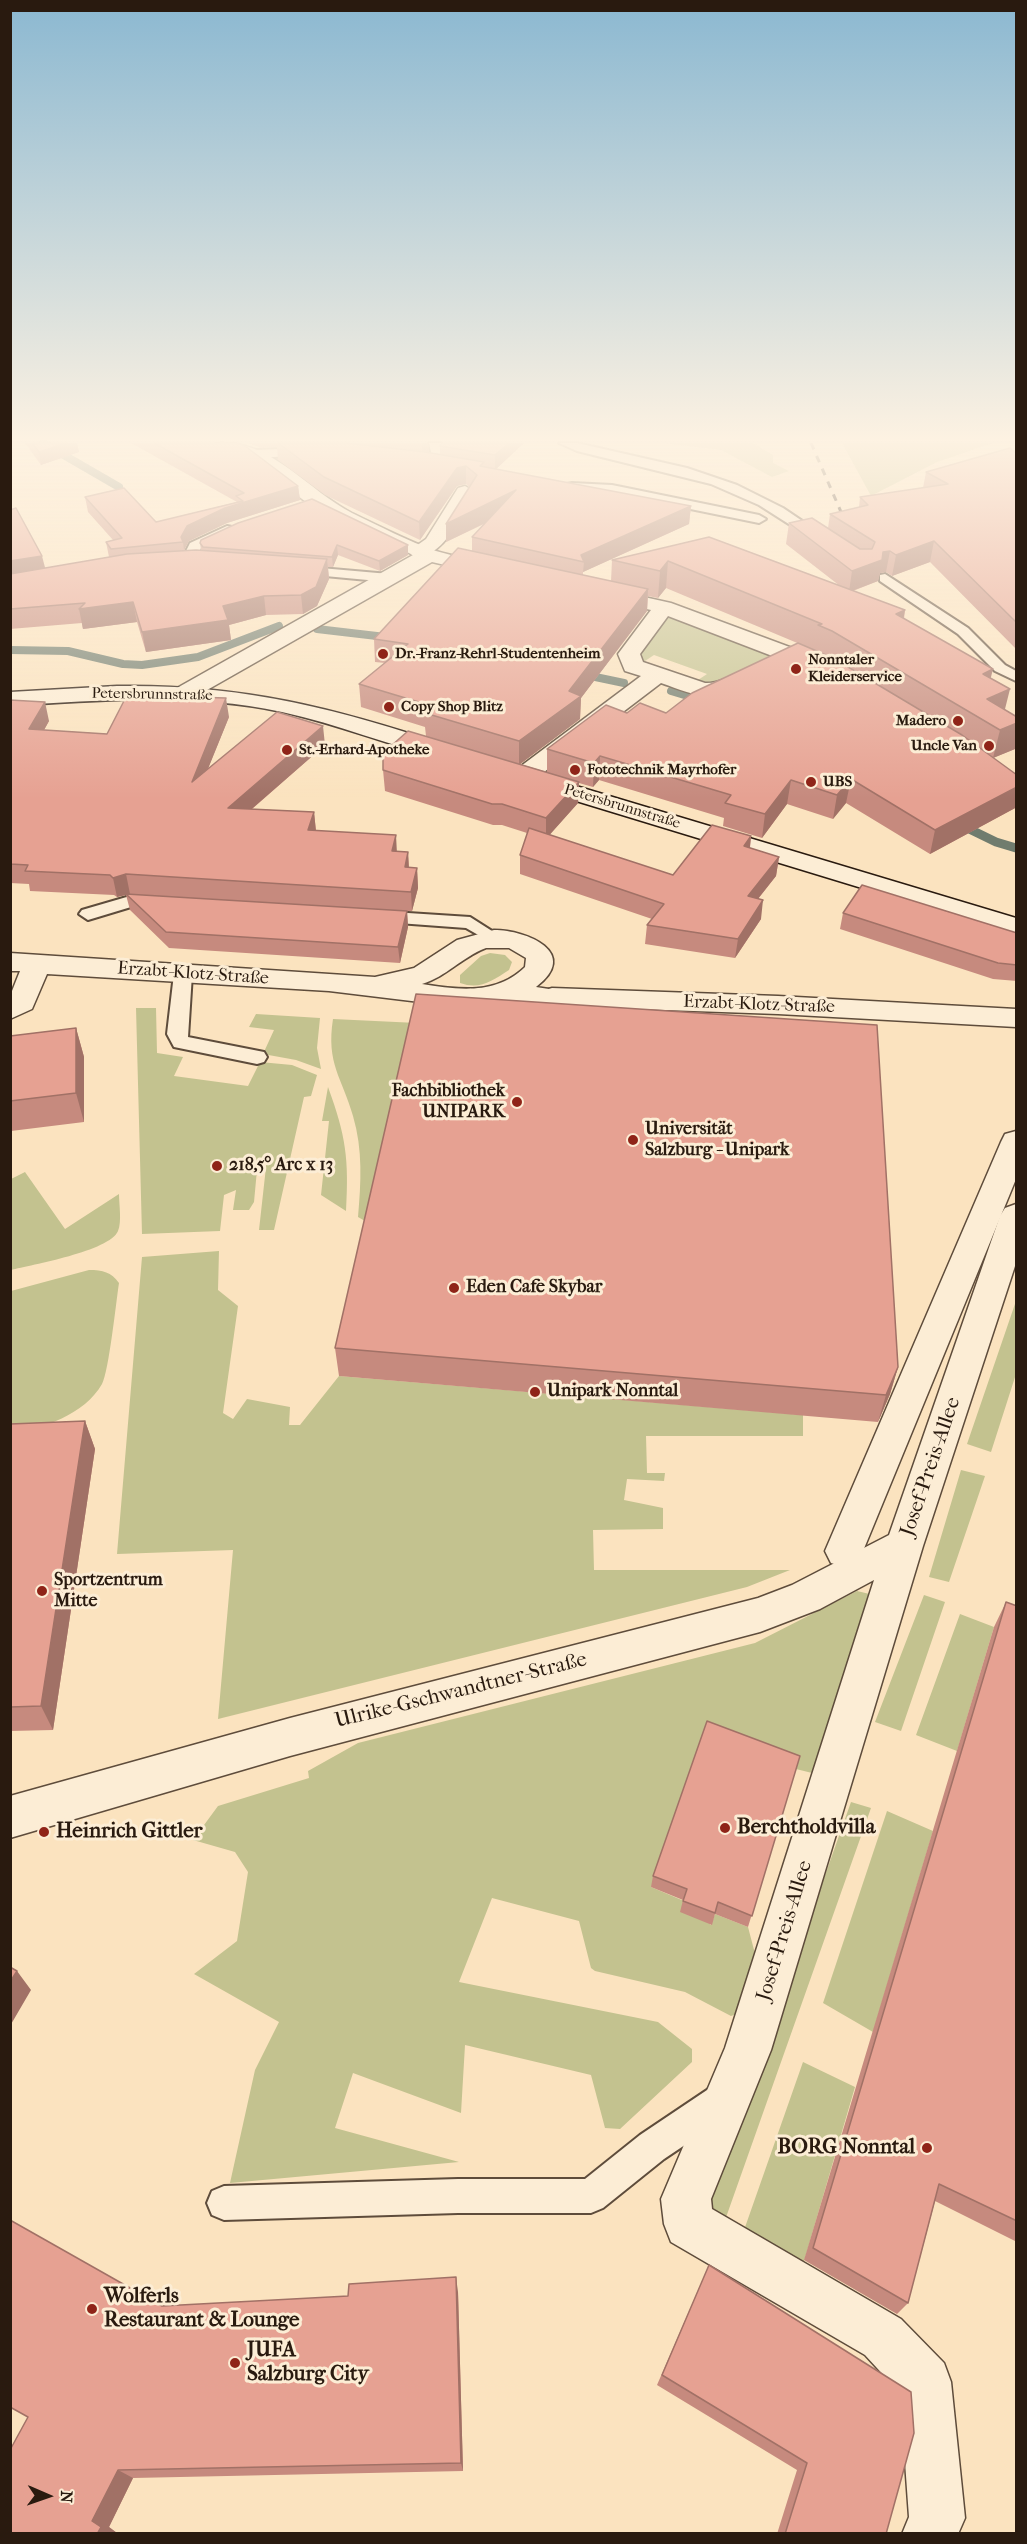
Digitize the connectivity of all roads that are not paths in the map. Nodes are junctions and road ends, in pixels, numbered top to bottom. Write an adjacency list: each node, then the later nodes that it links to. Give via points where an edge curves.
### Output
1 (412, 562): 5 (street)
2 (461, 562): 4 (street)
3 (282, 569): 5 (lane)
4 (513, 574)
5 (389, 578): 13 (street)
6 (885, 579): 12 (lane, via 963,630 1000,668)
7 (588, 591): 8 (street)
8 (664, 607): 9 (street); 11 (street, via 629,654 633,666)
9 (794, 656): 10 (street); 11 (street, via 717,691)
10 (838, 674)
11 (656, 676): 19 (street, Petersbrunnstraße, via 512,774)
12 (1017, 677)
13 (185, 693): 14 (street, Petersbrunnstraße); 15 (street, Petersbrunnstraße, via 314,712)
14 (10, 699)
15 (462, 758)
16 (177, 904): 17 (lane, via 130,901)
17 (88, 914)
18 (365, 916): 20 (lane, via 470,923)
19 (1017, 927)
20 (494, 938): 23 (street, Erzabt-Klotz-Straße, via 465,947 424,974); 24 (street, Erzabt-Klotz-Straße, via 521,942 536,952 540,962 538,971 527,982)
21 (24, 963): 22 (street, Erzabt-Klotz-Straße); 25 (street, via 22,1003)
22 (183, 974): 23 (street, Erzabt-Klotz-Straße); 27 (lane, via 177,1034 181,1042)
23 (376, 986): 24 (street, Erzabt-Klotz-Straße, via 454,998)
24 (501, 995): 26 (street, Erzabt-Klotz-Straße)
25 (10, 1010)
26 (1017, 1018)
27 (257, 1057)
28 (1017, 1142): 31 (street)
29 (1017, 1216): 30 (street, Josef-Preis-Allee)
30 (904, 1546): 32 (street, Ulrike-Gschwandtner-Straße, via 806,1597 760,1616 334,1724 93,1790); 33 (street, Josef-Preis-Allee, via 748,2050)
31 (844, 1551)
32 (10, 1817)
33 (728, 2096): 34 (lane, via 652,2147 591,2196); 35 (street, Josef-Preis-Allee, via 686,2199 689,2224 883,2337 925,2382 937,2518)
34 (224, 2204)
35 (930, 2534)

